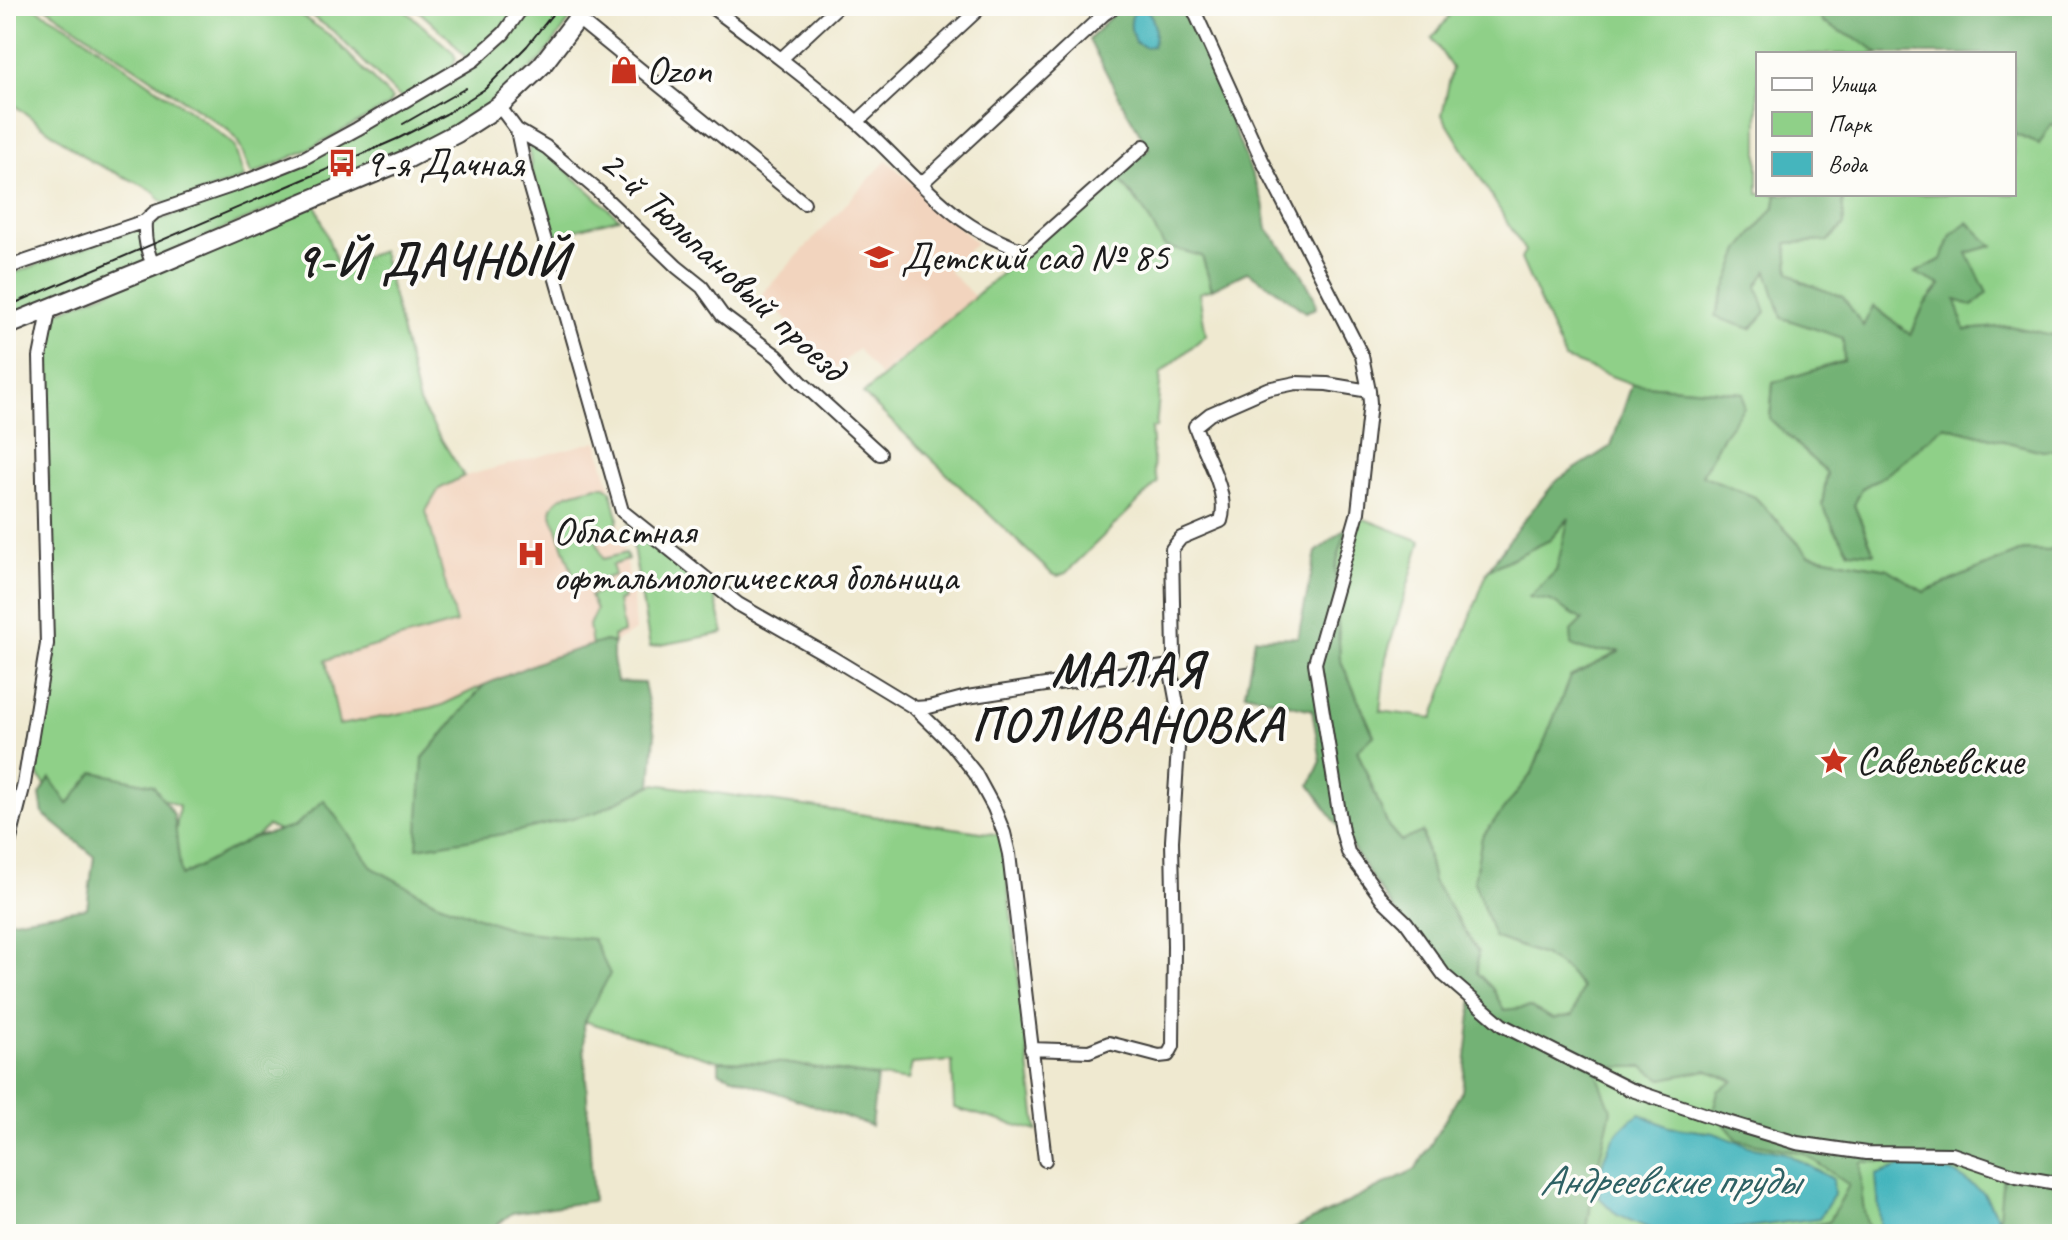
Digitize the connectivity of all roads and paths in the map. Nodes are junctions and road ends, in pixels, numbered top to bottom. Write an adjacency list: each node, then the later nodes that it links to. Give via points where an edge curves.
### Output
1 (523, 6): 15 (street, via 504,33 474,60 368,122 304,158 155,212)
2 (710, 6): 8 (street)
3 (838, 6): 8 (street)
4 (982, 6): 10 (street)
5 (1116, 6): 13 (street)
6 (1192, 6): 20 (street, via 1262,160 1362,356)
7 (582, 12): 9 (main road, via 542,65); 14 (street)
8 (781, 59): 10 (street)
9 (499, 106): 11 (street); 16 (main road, via 405,160)
10 (857, 122): 13 (street)
11 (517, 130): 21 (street, 2-й Тюльпановый проезд, via 597,190 702,287 722,315 777,356); 23 (street, via 622,511 738,604)
12 (1144, 146): 13 (street, via 1025,252 957,216)
13 (921, 184)
14 (804, 203)
15 (145, 221): 16 (street, via 146,247); 17 (street)
16 (154, 266): 18 (main road)
17 (6, 268)
18 (50, 307): 19 (main road); 24 (street, via 40,357 47,644 24,784)
19 (6, 326)
20 (1369, 391): 22 (street, via 1296,383 1267,389 1195,426 1222,489 1224,513 1221,521 1181,538 1172,549); 27 (street, via 1358,512 1315,663 1348,852 1444,975 1502,1025 1629,1089 1678,1106 1797,1143 1866,1153 1952,1154 2017,1176)
21 (880, 454)
22 (1170, 666): 23 (street); 25 (street, via 1178,747 1172,841 1173,1046 1168,1055 1159,1056 1109,1043 1089,1051)
23 (915, 708): 25 (street, via 975,773 1004,833)
24 (6, 855)
25 (1031, 1049): 26 (street)
26 (1045, 1160)
27 (2062, 1184)

